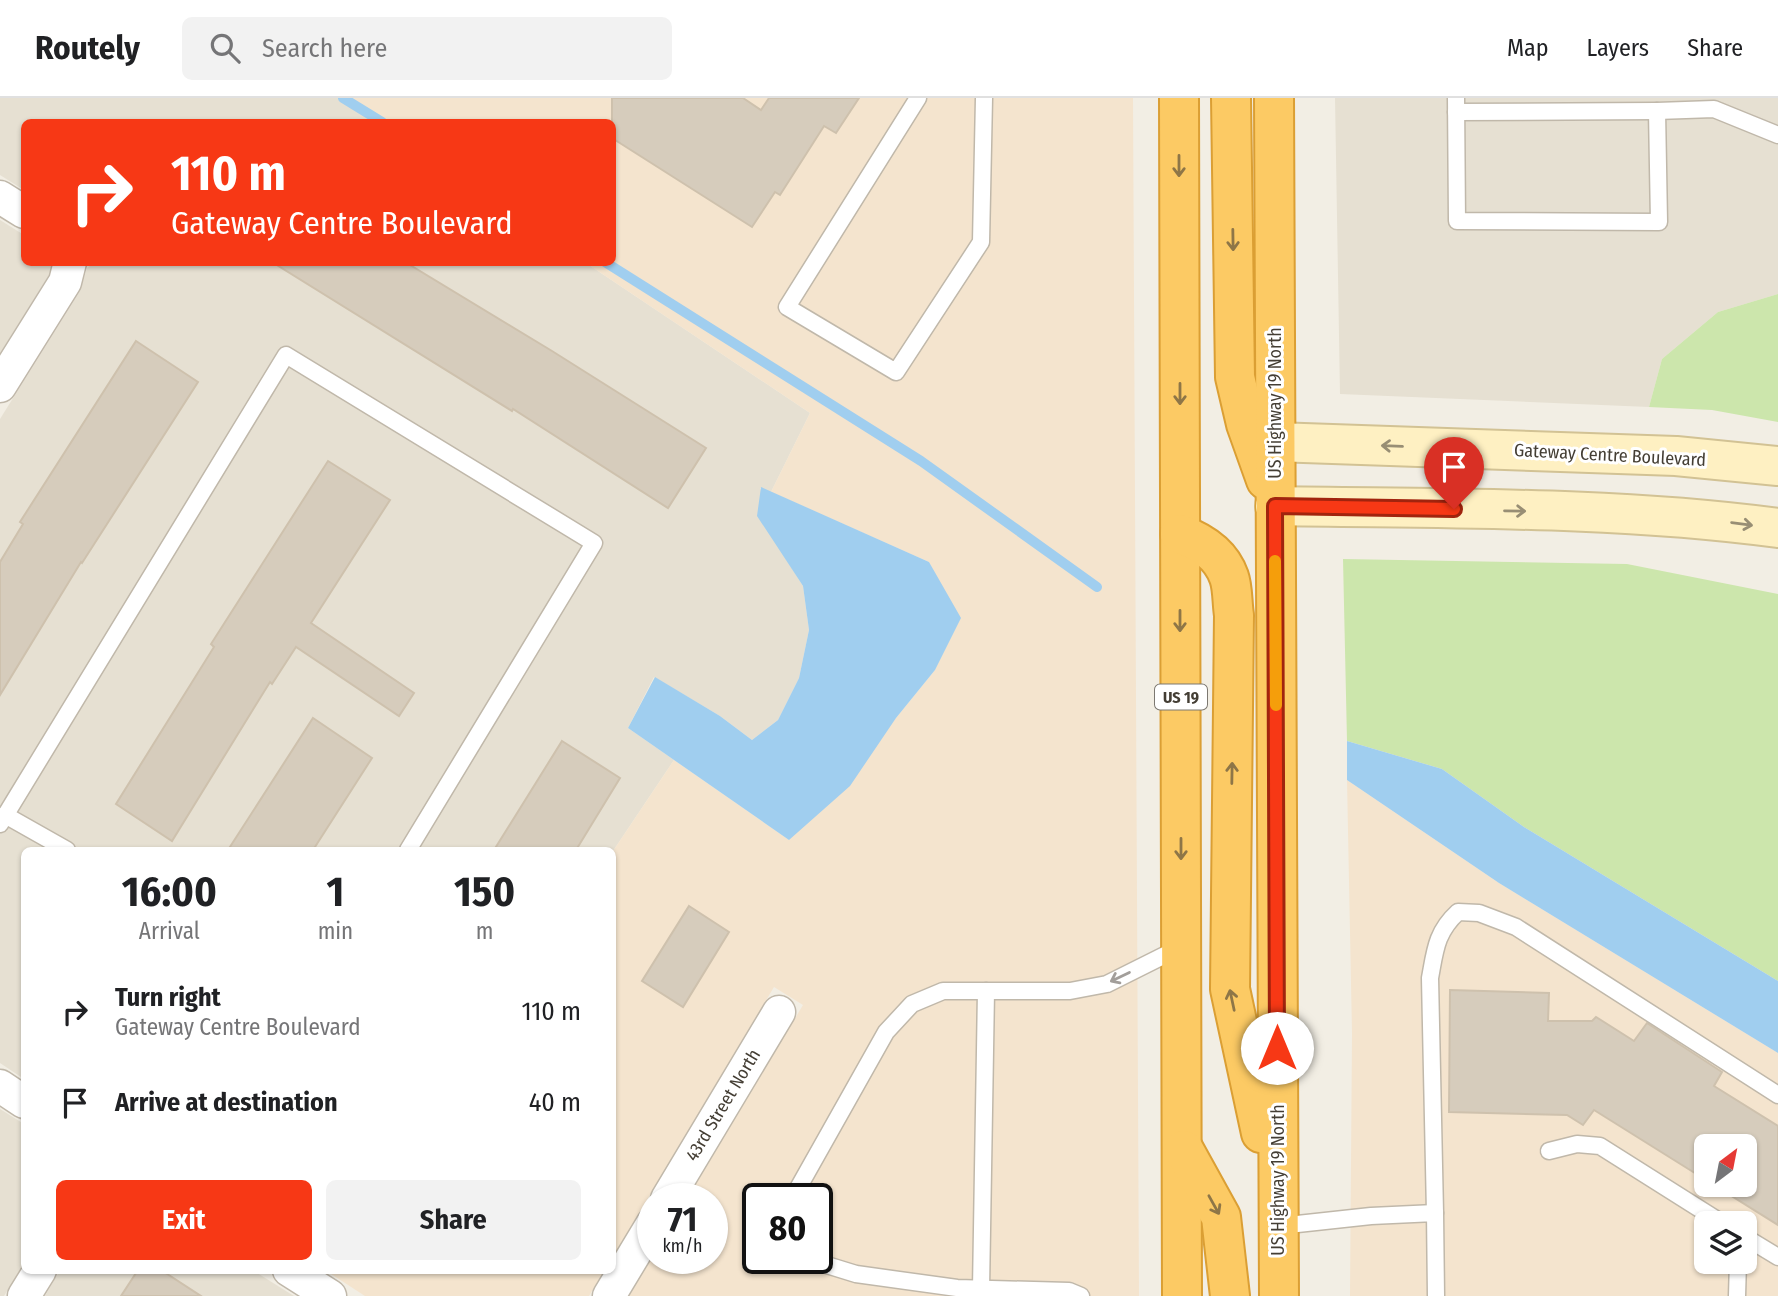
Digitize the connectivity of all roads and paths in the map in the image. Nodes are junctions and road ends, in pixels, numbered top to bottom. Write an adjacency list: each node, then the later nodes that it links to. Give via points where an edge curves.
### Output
1 (918, 98): 2 (lane, via 787,307 896,372 981,242)
2 (984, 98)
3 (1178, 98): 17 (highway, US 19, one-way to 17)
4 (1231, 98): 15 (highway, one-way to 15, via 1235,377)
5 (1274, 98): 13 (highway, US Highway 19 North)
6 (1456, 105): 7 (lane); 7 (lane, via 1457,221 1659,222)
7 (1657, 111): 8 (lane, via 1714,109)
8 (1778, 135)
9 (0, 197): 10 (street)
10 (21, 210)
11 (69, 266): 12 (street, via 65,282)
12 (0, 386)
13 (1275, 442): 14 (street, Gateway Centre Boulevard, one-way to 13, via 1675,456); 15 (highway, US Highway 19 North)
14 (1778, 466)
15 (1275, 506): 16 (street, one-way to 16, via 1584,512); 33 (highway, US Highway 19 North)
16 (1778, 528)
17 (1180, 534): 21 (highway, US 19, one-way to 21); 33 (highway, one-way to 17, via 1230,989 1234,615 1229,578 1210,549)
18 (3, 819): 19 (lane); 20 (lane, via 286,355 594,543)
19 (61, 847)
20 (410, 847)
21 (1181, 946): 22 (lane, one-way to 22, via 1107,984 1070,991); 27 (highway, US 19)
22 (986, 991): 30 (lane, via 943,991 912,1004 903,1013 886,1032); 41 (lane)
23 (779, 1012): 29 (street, 43rd Street North)
24 (0, 1086): 26 (street)
25 (1778, 1096): 32 (lane, via 1516,927 1479,913 1458,912 1446,923 1437,943 1430,978)
26 (21, 1100)
27 (1182, 1145): 46 (highway, US 19); 47 (highway, one-way to 47, via 1221,1217)
28 (1549, 1151): 31 (lane, via 1577,1144 1600,1146)
29 (677, 1183)
30 (801, 1183)
31 (1704, 1211)
32 (1435, 1213): 33 (lane); 49 (lane)
33 (1278, 1218): 48 (highway, US Highway 19 North)
34 (1757, 1244): 36 (lane)
35 (637, 1250): 44 (street)
36 (1778, 1257)
37 (833, 1267): 41 (lane, via 856,1274)
38 (38, 1274): 42 (street)
39 (295, 1274): 43 (street)
40 (1738, 1274): 50 (lane)
41 (981, 1289): 45 (lane, via 1069,1291)
42 (24, 1296)
43 (330, 1296)
44 (609, 1296)
45 (1081, 1296)
46 (1182, 1296)
47 (1230, 1296)
48 (1279, 1296)
49 (1436, 1296)
50 (1737, 1296)

